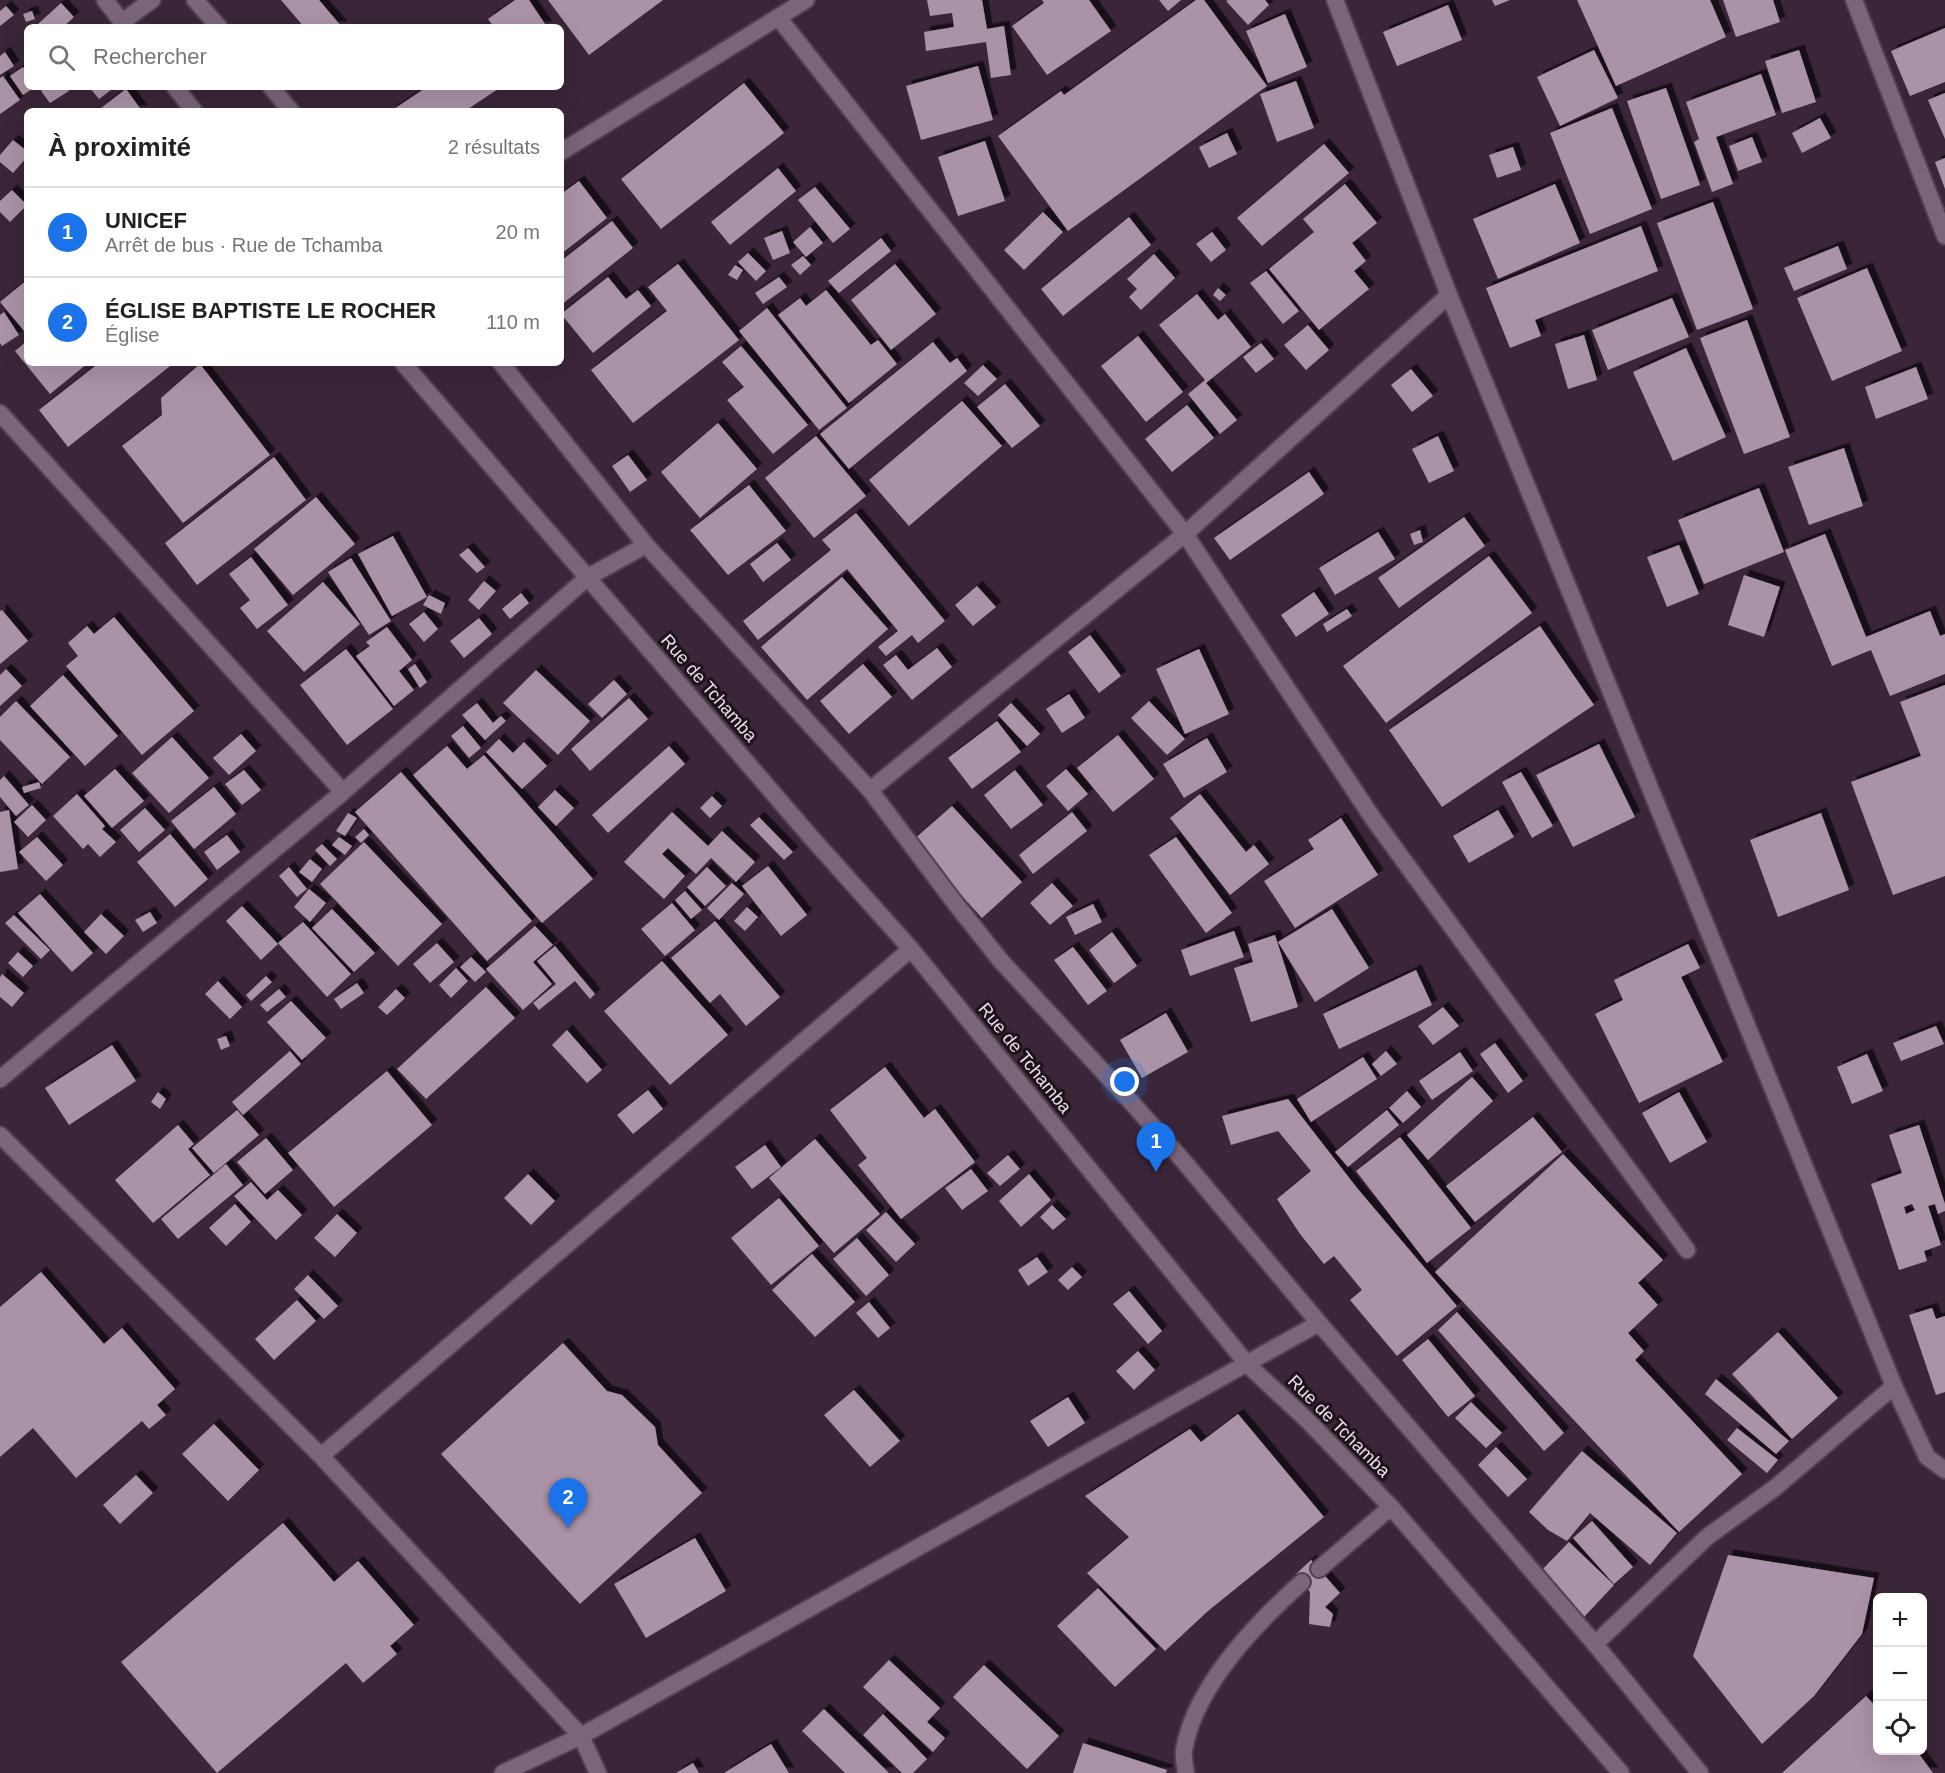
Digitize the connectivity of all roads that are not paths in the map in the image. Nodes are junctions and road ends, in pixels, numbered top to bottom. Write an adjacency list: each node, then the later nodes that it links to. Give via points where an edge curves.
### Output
1 (105, 0): 8 (street)
2 (152, 0): 8 (street)
3 (195, 0): 9 (street)
4 (806, 0): 7 (street)
5 (1335, 0): 16 (street)
6 (1854, 0): 15 (street)
7 (778, 17): 14 (street); 20 (street)
8 (124, 24)
9 (216, 24)
10 (177, 90): 12 (street)
11 (274, 90): 13 (street)
12 (192, 108)
13 (288, 108)
14 (564, 150)
15 (1945, 236)
16 (1449, 296): 20 (street); 31 (street)
17 (406, 366): 22 (street, Rue de Tchamba)
18 (503, 366): 21 (street)
19 (0, 413): 24 (street)
20 (1185, 534): 23 (street); 28 (street, via 1372,817)
21 (646, 545): 22 (street); 23 (street)
22 (588, 577): 24 (street); 25 (street, Rue de Tchamba)
23 (870, 789): 29 (street, via 1001,961 1141,1112)
24 (343, 792): 26 (street)
25 (911, 949): 30 (street, Rue de Tchamba); 32 (street)
26 (0, 1079)
27 (0, 1135): 32 (street)
28 (1687, 1250)
29 (1319, 1323): 30 (street); 37 (street)
30 (1248, 1365): 34 (street, Rue de Tchamba); 38 (street)
31 (1894, 1386): 33 (street, via 1927,1457); 37 (street, via 1776,1487 1707,1537)
32 (321, 1456): 38 (street)
33 (1945, 1470)
34 (1391, 1507): 35 (street); 42 (street, Rue de Tchamba)
35 (1319, 1569)
36 (1302, 1582): 41 (street, via 1237,1647 1197,1707 1184,1752)
37 (1595, 1644): 43 (street)
38 (581, 1736): 39 (street); 40 (street)
39 (502, 1773)
40 (598, 1773)
41 (1186, 1773)
42 (1622, 1773)
43 (1700, 1773)

